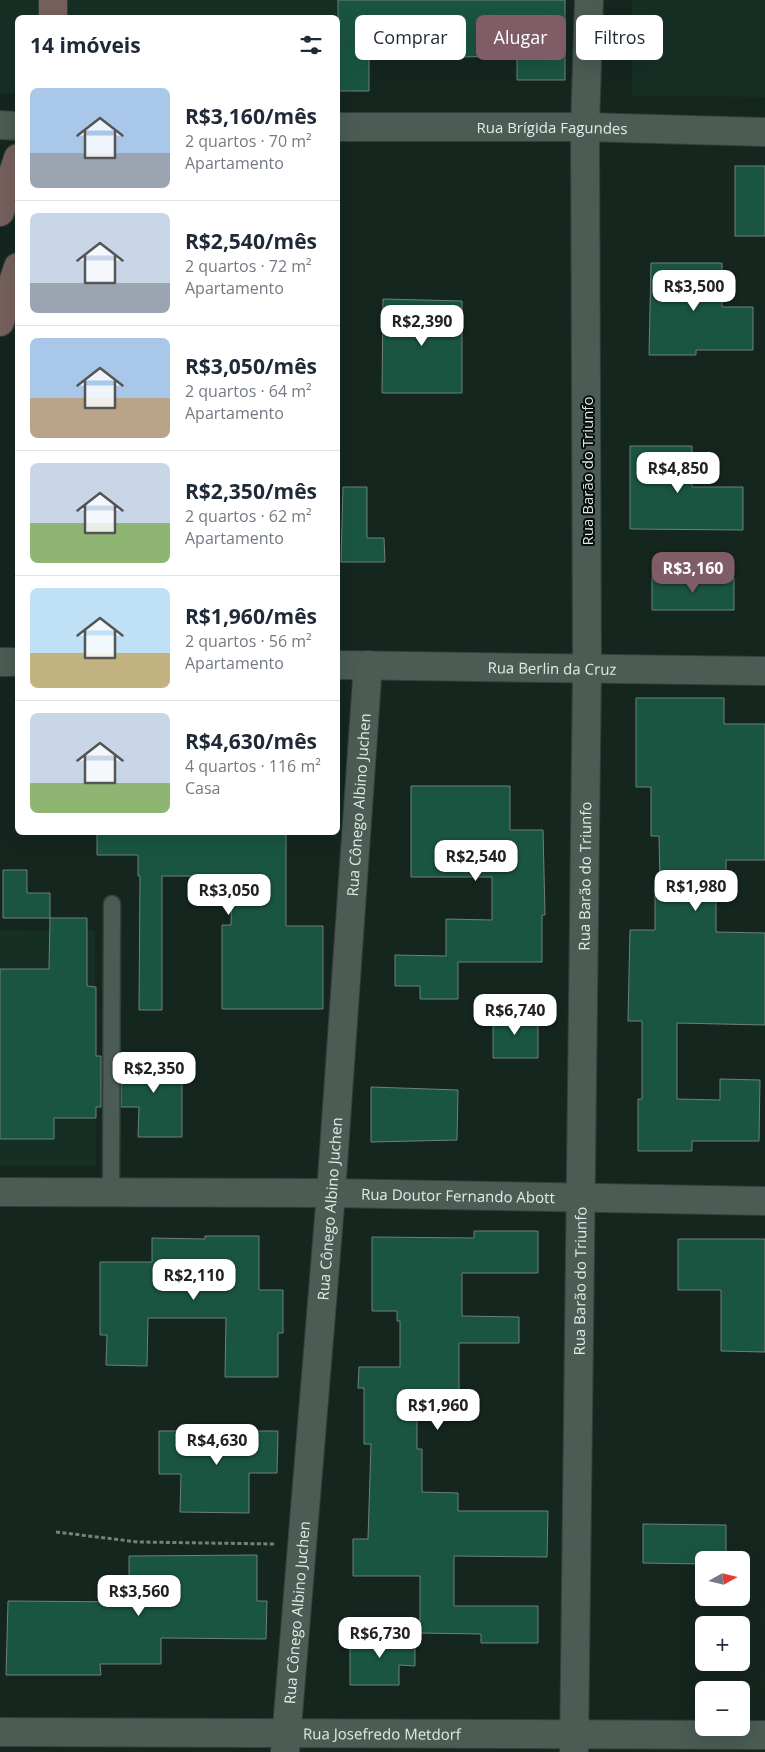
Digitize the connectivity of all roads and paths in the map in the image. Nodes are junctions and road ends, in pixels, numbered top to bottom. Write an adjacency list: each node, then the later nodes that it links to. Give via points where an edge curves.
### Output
1 (53, 0): 3 (main road)
2 (588, 0): 7 (street, Rua Barão do Triunfo)
3 (53, 15)
4 (0, 125): 5 (street)
5 (15, 126)
6 (340, 127): 7 (street, Rua Brígida Fagundes)
7 (585, 127): 8 (street, Rua Brígida Fagundes); 17 (street, Rua Barão do Triunfo)
8 (765, 132)
9 (15, 167): 10 (main road)
10 (0, 212)
11 (15, 276): 12 (main road)
12 (0, 322)
13 (0, 662): 14 (street)
14 (15, 662)
15 (340, 665): 16 (street, Rua Berlin da Cruz)
16 (368, 665): 17 (street, Rua Berlin da Cruz); 22 (street, Rua Cônego Albino Juchen)
17 (588, 669): 18 (street, Rua Berlin da Cruz); 23 (street, Rua Barão do Triunfo)
18 (765, 671)
19 (112, 904): 21 (lane)
20 (0, 1192): 21 (street, Rua Doutor Fernando Abott)
21 (111, 1192): 22 (street, Rua Doutor Fernando Abott)
22 (332, 1193): 23 (street, Rua Doutor Fernando Abott); 26 (street, Rua Cônego Albino Juchen)
23 (582, 1198): 24 (street, Rua Doutor Fernando Abott); 30 (street, Rua Barão do Triunfo)
24 (765, 1201)
25 (56, 1532): 26 (path, via 138,1542)
26 (302, 1545): 29 (street, Rua Cônego Albino Juchen)
27 (0, 1732): 29 (street, Rua Josefredo Metdorf)
28 (765, 1734): 30 (street, Rua Josefredo Metdorf)
29 (286, 1742): 30 (street, Rua Josefredo Metdorf)
30 (574, 1742)

